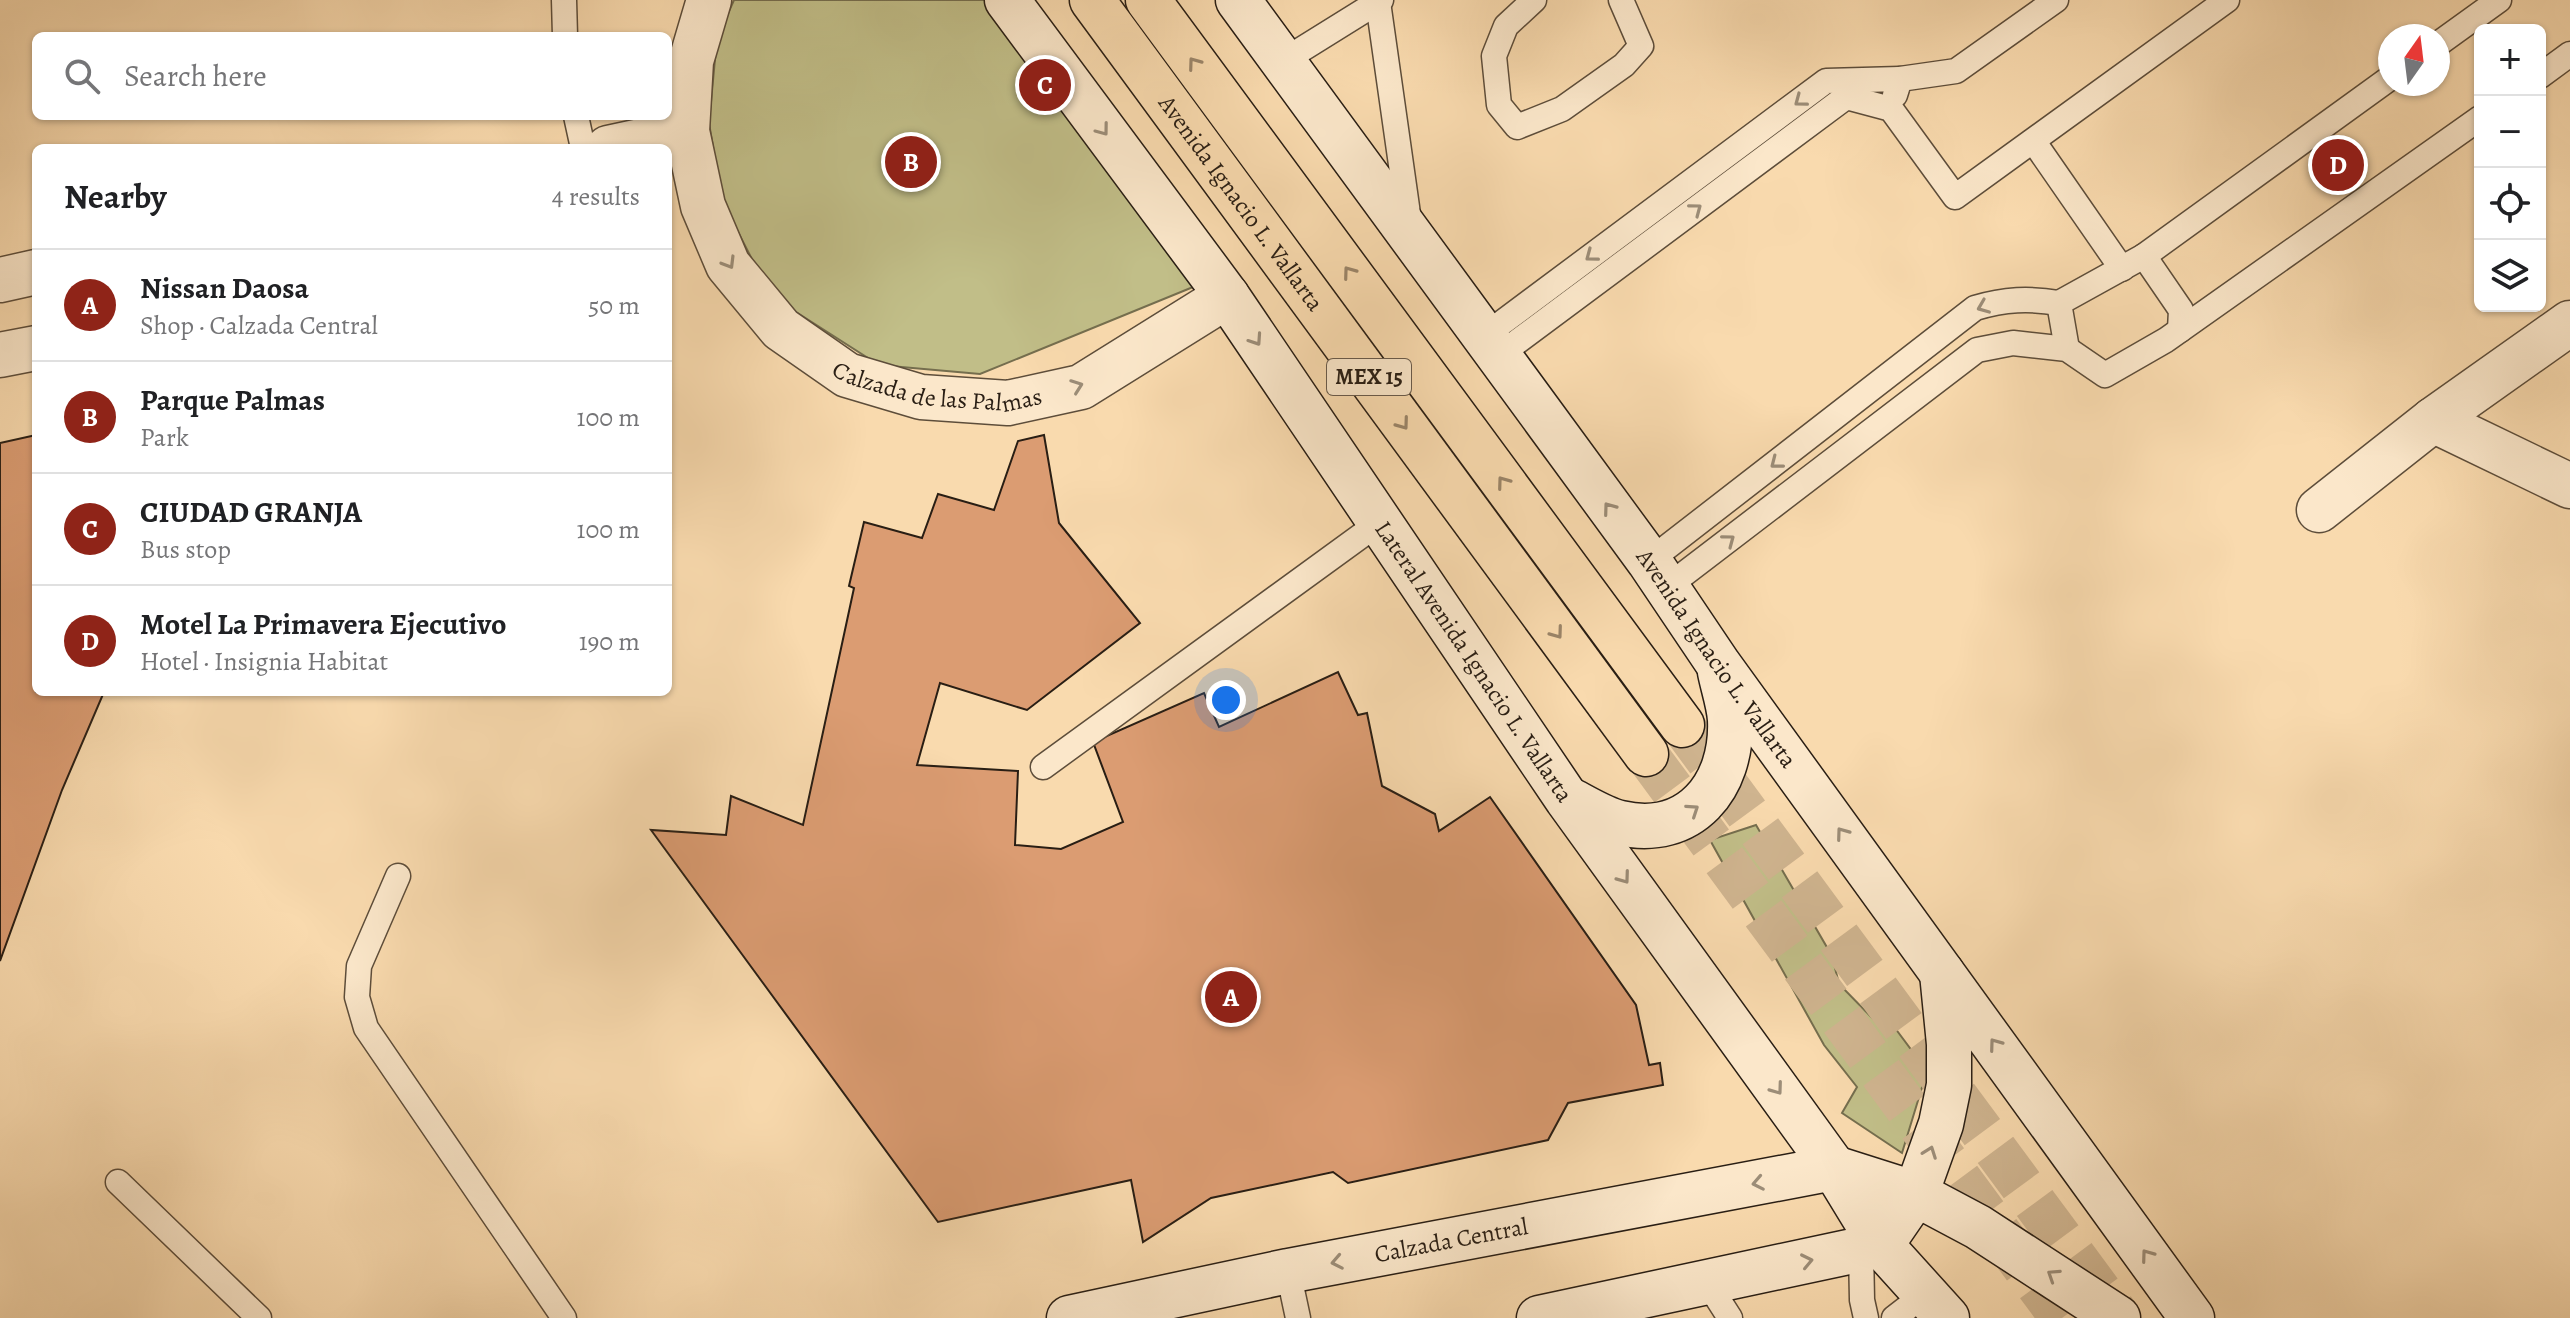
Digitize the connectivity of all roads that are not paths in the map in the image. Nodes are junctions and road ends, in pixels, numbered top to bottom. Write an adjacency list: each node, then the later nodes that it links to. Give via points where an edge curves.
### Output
1 (564, 0): 13 (lane)
2 (709, 0): 23 (street, Calzada de las Palmas, via 691,61)
3 (1007, 0): 33 (street, Lateral Avenida Ignacio L. Vallarta, one-way to 33)
4 (1092, 0): 48 (highway, Avenida Ignacio L. Vallarta / MEX 15, one-way to 48)
5 (1148, 0): 47 (highway, Avenida Ignacio L. Vallarta / MEX 15, one-way to 5)
6 (1238, 0): 16 (street, Avenida Ignacio L. Vallarta)
7 (1534, 0): 8 (lane, via 1506,26 1494,56 1499,105 1517,127 1562,109 1624,65 1641,46)
8 (1621, 0)
9 (2056, 0): 18 (lane, via 1956,71)
10 (2227, 0): 24 (lane)
11 (2499, 0): 14 (lane)
12 (1379, 1): 16 (lane); 28 (lane)
13 (565, 32)
14 (2450, 35)
15 (2570, 54): 17 (lane)
16 (1283, 61): 28 (street, Avenida Ignacio L. Vallarta)
17 (2546, 72)
18 (1900, 79): 20 (lane); 37 (lane, one-way to 37, via 1826,81)
19 (2378, 87): 29 (lane)
20 (1891, 109): 24 (lane, via 1955,197); 37 (lane, one-way to 20, via 1846,97)
21 (577, 120): 25 (lane)
22 (2474, 122): 36 (lane)
23 (687, 131): 26 (street); 27 (street, Calzada de las Palmas)
24 (2034, 142): 30 (lane)
25 (582, 144)
26 (627, 144)
27 (685, 210): 33 (street, Calzada de las Palmas, one-way to 33, via 781,329 847,375 921,397 1008,403 1081,387)
28 (1411, 236): 37 (street, Avenida Ignacio L. Vallarta)
29 (2144, 256): 30 (lane); 36 (lane, via 2181,310)
30 (2122, 269): 34 (lane)
31 (32, 273): 32 (street)
32 (0, 280)
33 (1227, 296): 44 (street, Lateral Avenida Ignacio L. Vallarta, one-way to 44)
34 (2059, 303): 39 (lane); 45 (lane, one-way to 45, via 2003,300 1975,308)
35 (2570, 323): 41 (street)
36 (2180, 330): 39 (lane, via 2105,375)
37 (1491, 346): 45 (street, Avenida Ignacio L. Vallarta, one-way to 37)
38 (32, 349): 40 (street)
39 (2067, 349): 45 (lane, one-way to 39, via 1977,350 2013,343)
40 (0, 355)
41 (2433, 420): 42 (street); 43 (street)
42 (2570, 486)
43 (2319, 510)
44 (1380, 522): 49 (lane); 50 (street, Lateral Avenida Ignacio L. Vallarta)
45 (1658, 574): 46 (street, Avenida Ignacio L. Vallarta)
46 (1719, 665): 50 (street, one-way to 46, via 1619,823 1650,826 1683,817 1707,800 1729,748 1730,718); 52 (street, Avenida Ignacio L. Vallarta, one-way to 46)
47 (1682, 725)
48 (1646, 754)
49 (1043, 767)
50 (1567, 799): 53 (street, Lateral Avenida Ignacio L. Vallarta, one-way to 53)
51 (398, 876): 61 (lane, via 359,966 357,997 366,1028)
52 (1942, 970): 55 (street, one-way to 52, via 1949,1085); 67 (street, Avenida Ignacio L. Vallarta, one-way to 52)
53 (1834, 1168): 55 (street); 56 (street, Lateral Avenida Ignacio L. Vallarta); 57 (street, Calzada Central, one-way to 57)
54 (118, 1182): 60 (lane)
55 (1916, 1194): 56 (street); 66 (street, one-way to 55, via 1978,1227)
56 (1871, 1247): 58 (street, one-way to 56); 59 (street, Lateral Avenida Ignacio L. Vallarta); 65 (lane, via 1862,1300)
57 (1288, 1271): 62 (street, Calzada Central); 63 (lane)
58 (1718, 1300): 64 (street)
59 (1922, 1310)
60 (259, 1318)
61 (564, 1318)
62 (1069, 1318)
63 (1298, 1318)
64 (1539, 1318)
65 (1866, 1318)
66 (2118, 1318)
67 (2192, 1318)

